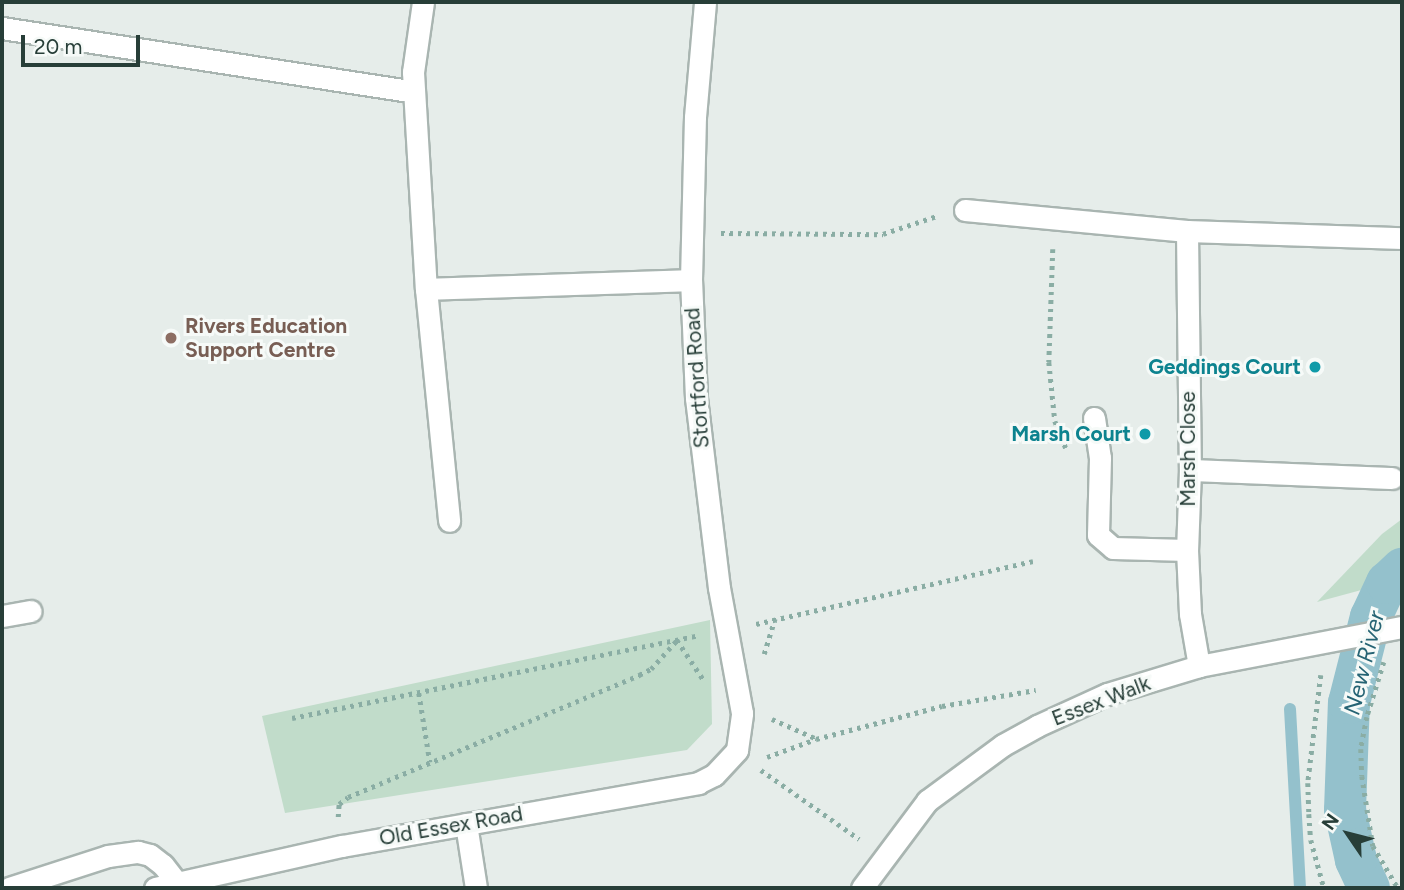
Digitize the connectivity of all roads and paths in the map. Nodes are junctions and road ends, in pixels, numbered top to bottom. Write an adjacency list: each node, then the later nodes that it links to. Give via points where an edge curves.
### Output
1 (423, 2): 4 (street)
2 (705, 2): 9 (street, Stortford Road)
3 (2, 28): 4 (street)
4 (414, 92): 12 (street)
5 (965, 210): 7 (street)
6 (942, 215): 9 (path, via 883,234)
7 (1054, 217): 8 (street); 14 (path, via 1049,362 1055,421 1063,445)
8 (1187, 231): 10 (street); 15 (street, Marsh Close)
9 (692, 232): 11 (street, Stortford Road)
10 (1402, 238)
11 (691, 279): 12 (street); 24 (street, Stortford Road, via 696,398)
12 (426, 289): 17 (street)
13 (1094, 418): 14 (street)
14 (1100, 467): 18 (street, via 1097,524 1105,543 1113,548)
15 (1189, 470): 16 (street); 18 (street, Marsh Close)
16 (1392, 478)
17 (449, 521)
18 (1187, 550): 28 (street, Marsh Close, via 1190,614)
19 (1033, 561): 22 (path)
20 (31, 611): 21 (street)
21 (2, 616)
22 (775, 620): 24 (path); 27 (path)
23 (1400, 627): 26 (street, Essex Walk); 46 (path, via 1374,687 1361,749 1373,846)
24 (726, 630): 25 (path); 32 (street, Stortford Road)
25 (677, 640): 29 (path); 31 (path); 36 (path, via 651,669 639,675)
26 (1328, 642): 28 (street, Essex Walk); 45 (path, via 1308,783 1311,840)
27 (763, 657)
28 (1199, 666): 44 (street, Essex Walk, via 1107,694 1003,745 927,801)
29 (705, 681)
30 (1040, 690): 34 (path, via 942,706)
31 (419, 693): 33 (path); 36 (path)
32 (739, 699): 34 (path); 35 (street, Stortford Road)
33 (292, 718)
34 (816, 739): 35 (path)
35 (745, 757): 37 (street, Old Essex Road, via 698,783); 38 (path)
36 (430, 762): 39 (path, via 339,804)
37 (466, 824): 39 (street, Old Essex Road); 43 (street)
38 (865, 843)
39 (342, 846): 40 (street, Old Essex Road)
40 (177, 883): 41 (street, via 163,864 138,852 108,856); 42 (street, Old Essex Road)
41 (9, 888)
42 (155, 888)
43 (476, 888)
44 (862, 888)
45 (1324, 888)
46 (1398, 888)

